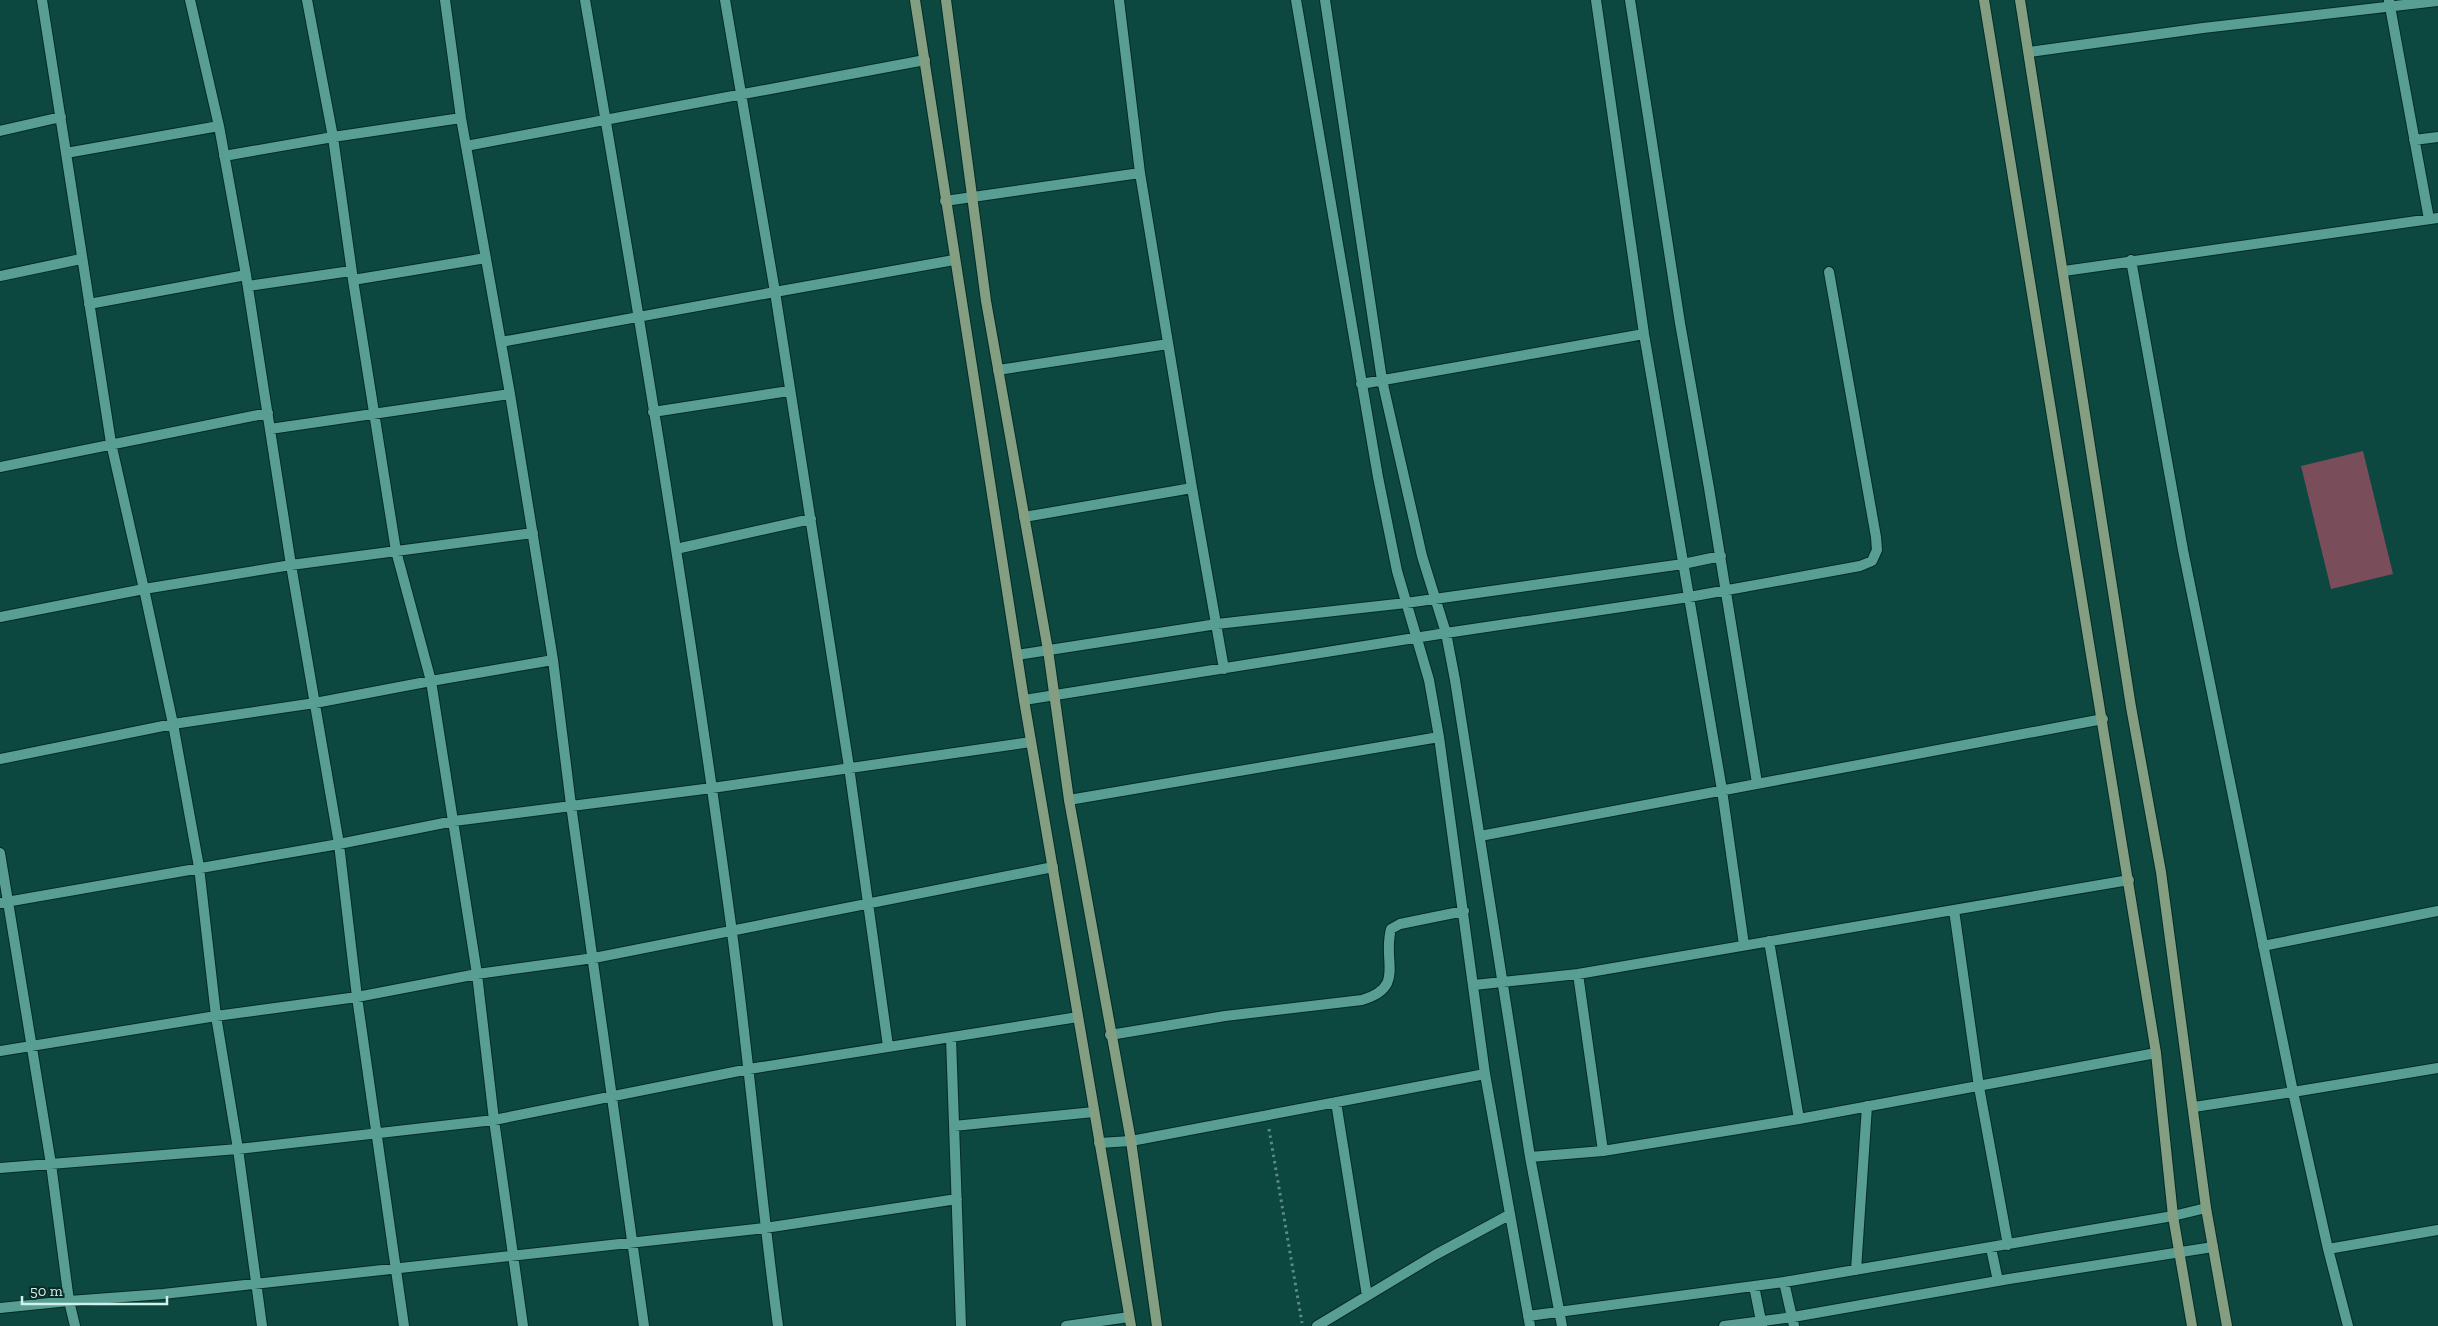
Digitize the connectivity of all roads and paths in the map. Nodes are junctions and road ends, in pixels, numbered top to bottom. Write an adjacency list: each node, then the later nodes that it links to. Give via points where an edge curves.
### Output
1 (42, 0): 21 (street)
2 (190, 0): 24 (street)
3 (307, 0): 26 (street)
4 (444, 0): 22 (street)
5 (585, 0): 23 (street)
6 (725, 0): 20 (street)
7 (915, 0): 19 (main road)
8 (946, 0): 33 (main road)
9 (1119, 0): 32 (street)
10 (1296, 0): 54 (street)
11 (1325, 0): 53 (street)
12 (1596, 0): 49 (street)
13 (1630, 0): 69 (street, via 1680,323)
14 (1984, 0): 89 (main road)
15 (2020, 0): 18 (main road)
16 (2438, 1): 17 (street)
17 (2390, 3): 18 (street); 28 (street)
18 (2029, 52): 40 (main road)
19 (925, 60): 20 (street); 34 (main road)
20 (742, 94): 23 (street); 46 (street)
21 (60, 117): 25 (street); 30 (street)
22 (461, 118): 26 (street); 29 (street)
23 (606, 119): 29 (street); 48 (street)
24 (219, 126): 30 (street); 31 (street)
25 (0, 131)
26 (334, 136): 31 (street); 44 (street)
27 (2438, 137): 28 (street)
28 (2414, 140): 35 (street)
29 (466, 146): 36 (street)
30 (66, 153): 37 (street)
31 (224, 156): 42 (street)
32 (1140, 173): 33 (street); 51 (street)
33 (973, 197): 34 (street); 52 (main road)
34 (946, 201): 38 (main road)
35 (2433, 219): 39 (street)
36 (486, 258): 44 (street); 50 (street)
37 (81, 259): 43 (street); 47 (street)
38 (954, 260): 46 (street); 82 (main road)
39 (2131, 260): 40 (street); 115 (street, via 2183,550)
40 (2064, 270): 138 (main road, via 2131,707 2161,872)
41 (1829, 272): 73 (street, via 1877,550 1872,561 1860,566)
42 (246, 275): 45 (street); 47 (street)
43 (0, 276)
44 (352, 276): 45 (street); 59 (street)
45 (248, 286): 58 (street)
46 (775, 292): 48 (street); 55 (street)
47 (89, 304): 61 (street)
48 (638, 316): 50 (street); 57 (street)
49 (1644, 334): 53 (street); 70 (street)
50 (501, 342): 56 (street)
51 (1168, 344): 52 (street); 63 (street)
52 (998, 370): 64 (main road)
53 (1382, 380): 54 (street); 75 (street, via 1422,556)
54 (1361, 384): 76 (street)
55 (789, 391): 57 (street); 65 (street)
56 (510, 394): 59 (street); 66 (street)
57 (653, 412): 67 (street)
58 (268, 413): 60 (street); 61 (street)
59 (373, 414): 60 (street); 68 (street)
60 (270, 429): 71 (street)
61 (111, 443): 62 (street); 72 (street)
62 (0, 467)
63 (1192, 488): 64 (street); 78 (street)
64 (1024, 517): 81 (main road)
65 (811, 519): 67 (street); 94 (street)
66 (533, 533): 68 (street); 83 (street)
67 (676, 549): 96 (street)
68 (396, 551): 71 (street); 85 (street)
69 (1721, 556): 70 (street); 73 (street)
70 (1683, 564): 74 (street); 75 (street)
71 (291, 565): 72 (street); 88 (street)
72 (144, 590): 77 (street); 90 (street)
73 (1727, 591): 74 (street); 95 (street)
74 (1689, 597): 79 (street); 97 (street)
75 (1436, 599): 76 (street); 79 (street)
76 (1406, 603): 78 (street); 80 (street)
77 (0, 617)
78 (1217, 624): 81 (street); 84 (street)
79 (1446, 633): 80 (street); 101 (street)
80 (1416, 639): 84 (street); 91 (street, via 1429,680)
81 (1048, 650): 82 (street); 86 (main road)
82 (1016, 655): 87 (main road)
83 (553, 660): 85 (street); 99 (street)
84 (1224, 669): 86 (street)
85 (431, 681): 88 (street); 100 (street)
86 (1054, 696): 87 (street); 98 (main road)
87 (1024, 700): 92 (main road)
88 (315, 702): 90 (street); 102 (street)
89 (2103, 719): 95 (street); 106 (main road)
90 (173, 724): 93 (street); 104 (street)
91 (1439, 737): 98 (street); 110 (street)
92 (1031, 742): 94 (street); 105 (main road)
93 (0, 759)
94 (849, 767): 96 (street); 108 (street)
95 (1757, 783): 97 (street)
96 (712, 788): 99 (street); 112 (street)
97 (1722, 790): 101 (street); 114 (street)
98 (1068, 800): 124 (main road)
99 (571, 805): 100 (street); 116 (street)
100 (454, 821): 102 (street); 117 (street)
101 (1480, 836): 119 (street)
102 (339, 844): 104 (street); 121 (street)
103 (0, 853): 107 (street)
104 (199, 867): 107 (street); 122 (street)
105 (1053, 867): 108 (street); 123 (main road)
106 (2128, 880): 109 (street); 129 (main road)
107 (5, 902): 127 (street)
108 (867, 906): 112 (street); 126 (street)
109 (1954, 910): 113 (street); 133 (street)
110 (1464, 911): 120 (street); 124 (street, via 1400,924 1391,930 1388,939 1389,978 1382,992 1374,996)
111 (2438, 911): 115 (street)
112 (732, 929): 116 (street); 131 (street)
113 (1770, 941): 114 (street); 141 (street)
114 (1744, 945): 118 (street)
115 (2263, 946): 134 (street)
116 (594, 958): 117 (street); 135 (street)
117 (477, 974): 121 (street); 142 (street)
118 (1578, 974): 119 (street); 148 (street)
119 (1502, 980): 120 (street); 149 (street)
120 (1474, 984): 132 (street)
121 (357, 997): 122 (street); 144 (street)
122 (216, 1016): 127 (street); 147 (street)
123 (1078, 1017): 125 (street); 139 (main road)
124 (1110, 1035): 145 (main road)
125 (950, 1038): 126 (street); 143 (street)
126 (888, 1046): 131 (street)
127 (33, 1047): 128 (street); 150 (street)
128 (0, 1052)
129 (2156, 1053): 133 (street); 155 (main road)
130 (2438, 1068): 134 (street)
131 (749, 1069): 135 (street); 156 (street)
132 (1485, 1074): 136 (street); 154 (street)
133 (1980, 1087): 137 (street); 159 (street)
134 (2293, 1092): 138 (street); 162 (street)
135 (613, 1097): 142 (street); 158 (street)
136 (1336, 1102): 140 (street); 171 (street)
137 (1867, 1106): 141 (street); 166 (street)
138 (2194, 1107): 153 (main road)
139 (1094, 1112): 143 (street); 146 (main road)
140 (1267, 1115): 145 (street); 188 (path)
141 (1799, 1119): 148 (street)
142 (494, 1120): 144 (street); 164 (street)
143 (954, 1126): 152 (street)
144 (377, 1134): 147 (street); 165 (street)
145 (1131, 1140): 146 (street); 187 (main road)
146 (1099, 1143): 176 (main road)
147 (238, 1149): 150 (street); 169 (street)
148 (1603, 1151): 149 (street)
149 (1530, 1156): 174 (street)
150 (52, 1164): 151 (street); 172 (street)
151 (0, 1168)
152 (957, 1198): 156 (street); 185 (street)
153 (2206, 1208): 155 (street); 160 (main road)
154 (1509, 1215): 171 (street); 175 (street)
155 (2172, 1216): 159 (street); 163 (main road)
156 (765, 1228): 158 (street); 184 (street)
157 (2438, 1230): 162 (street)
158 (633, 1242): 164 (street); 183 (street)
159 (2008, 1245): 161 (street)
160 (2213, 1246): 163 (street); 193 (main road)
161 (1990, 1248): 166 (street); 167 (street)
162 (2328, 1250): 194 (street)
163 (2178, 1252): 167 (street); 192 (main road)
164 (513, 1256): 165 (street); 182 (street)
165 (397, 1270): 169 (street); 181 (street)
166 (1856, 1270): 168 (street)
167 (1998, 1281): 177 (street)
168 (1784, 1282): 170 (street); 177 (street)
169 (256, 1284): 172 (street); 180 (street)
170 (1754, 1286): 174 (street); 178 (street)
171 (1367, 1296): 189 (street)
172 (69, 1300): 173 (street); 179 (street)
173 (0, 1308)
174 (1560, 1312): 175 (street); 190 (street)
175 (1529, 1321)
176 (1130, 1322): 186 (street)
177 (1794, 1322): 178 (street)
178 (1761, 1324): 191 (street)
179 (75, 1326)
180 (262, 1326)
181 (404, 1326)
182 (523, 1326)
183 (644, 1326)
184 (778, 1326)
185 (961, 1326)
186 (1066, 1326)
187 (1157, 1326)
188 (1302, 1326)
189 (1317, 1326)
190 (1562, 1326)
191 (1724, 1326)
192 (2192, 1326)
193 (2227, 1326)
194 (2348, 1326)

